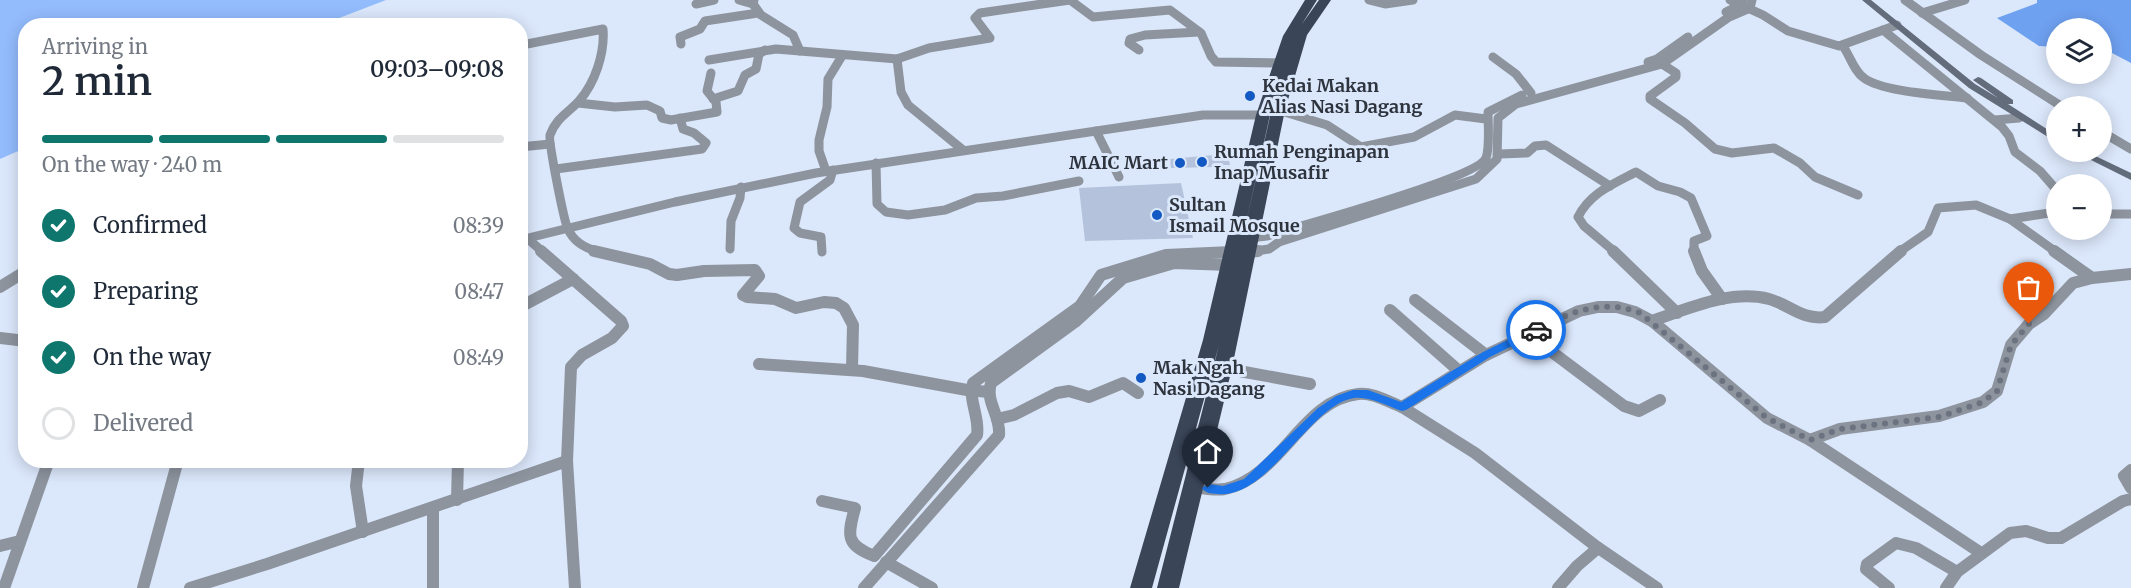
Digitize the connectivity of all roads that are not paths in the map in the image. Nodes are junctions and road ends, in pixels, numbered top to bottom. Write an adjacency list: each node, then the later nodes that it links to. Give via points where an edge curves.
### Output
1 (714, 0): 13 (street)
2 (739, 0): 12 (street)
3 (1311, 0): 30 (highway, via 1289,36)
4 (1326, 0): 38 (highway, via 1301,35)
5 (1370, 0): 6 (street, via 1385,4)
6 (1413, 0)
7 (1752, 0): 14 (street)
8 (1866, 0): 17 (main road)
9 (1879, 0): 43 (main road, via 1977,80)
10 (1905, 0): 16 (street)
11 (1965, 0): 16 (street)
12 (753, 2): 15 (street)
13 (696, 4)
14 (1740, 4): 22 (street, via 1795,34); 31 (street, via 1729,17); 33 (street, via 1657,59)
15 (758, 13): 21 (street, via 705,21 697,30 680,37); 25 (street, via 793,34)
16 (1922, 13): 34 (street)
17 (1896, 25): 18 (street); 40 (main road)
18 (1883, 30): 22 (street); 35 (street)
19 (1200, 32): 24 (street, via 1130,39 1128,43); 28 (street, via 1170,10 1093,17 1070,0 980,13 975,18 990,38 929,48); 30 (street, via 1210,58 1216,62)
20 (528, 44): 37 (street, via 603,29 604,40 592,85)
21 (681, 44)
22 (1843, 46): 35 (street, via 1868,81)
23 (765, 50): 25 (street); 29 (street); 36 (street, via 759,54 756,69 745,75 740,91)
24 (1139, 50)
25 (800, 51): 26 (street)
26 (842, 56): 28 (street); 57 (street, via 828,79 827,107 819,140)
27 (1493, 57): 33 (street, via 1516,74)
28 (897, 59): 50 (street, via 901,92 908,105)
29 (708, 60)
30 (1280, 63): 38 (highway)
31 (1662, 64): 51 (street, via 1516,104 1498,118); 64 (street, via 1676,77 1650,99 1715,149 1732,153 1774,148 1815,177)
32 (711, 73): 36 (street, via 707,91)
33 (1531, 93): 41 (street, via 1508,100 1488,112)
34 (2046, 96)
35 (1967, 98): 42 (street)
36 (713, 99): 39 (street, via 717,112)
37 (578, 103): 39 (street, via 647,105 660,111 664,119); 47 (street, via 555,123)
38 (1271, 112): 41 (street, via 1327,126 1361,147 1414,137 1455,115); 44 (street, via 1219,114); 74 (highway); 74 (highway)
39 (680, 118): 56 (street, via 683,129 706,143 702,149)
40 (2019, 118): 42 (street); 45 (main road)
41 (1486, 119): 74 (street, via 1486,158 1479,166 1267,236)
42 (1995, 120): 60 (street, via 2009,136 2015,152)
43 (2046, 124)
44 (1096, 131): 50 (street); 58 (street)
45 (2046, 133)
46 (2112, 138): 49 (street)
47 (550, 144): 48 (street); 56 (street)
48 (528, 146)
49 (2131, 149)
50 (963, 150): 54 (street)
51 (1500, 154): 62 (street, via 1527,153 1535,146 1546,145); 74 (street, via 1491,169 1476,179 1336,222 1269,249)
52 (2112, 159): 55 (main road)
53 (2100, 162): 59 (main road)
54 (876, 163): 57 (street); 61 (street, via 877,204 886,212 900,215 941,211 976,198)
55 (2131, 168)
56 (556, 169): 69 (street)
57 (824, 171): 63 (street); 73 (street, via 830,180 800,202 794,228 821,237)
58 (1119, 177)
59 (2131, 177)
60 (2046, 178)
61 (1079, 180)
62 (1610, 186): 80 (street, via 1636,172 1658,186 1691,198 1707,236 1694,241 1693,249 1704,274); 84 (street, via 1587,200 1578,217 1580,222)
63 (741, 187): 69 (street); 72 (street, via 731,221)
64 (1857, 195)
65 (2046, 213): 68 (street)
66 (2112, 214): 67 (street)
67 (2131, 214)
68 (2010, 219): 77 (street); 80 (street, via 1976,205 1938,208 1928,232 1899,251 1859,289 1818,319 1761,297)
69 (568, 229): 70 (street); 91 (street, via 587,249 650,264 669,274 755,270 759,276 746,297 773,299 796,308 823,302 841,306 850,314 854,326)
70 (528, 239)
71 (528, 243): 78 (street)
72 (730, 249)
73 (822, 252)
74 (1240, 252): 92 (highway); 95 (street, via 1166,255 1101,275 1080,306 973,383); 96 (street, via 1173,263 1123,279 1075,322 991,383); 121 (highway)
75 (2131, 274): 77 (street)
76 (18, 276): 79 (street)
77 (2092, 278): 101 (street, via 2073,283 2011,345 1992,396 1939,417 1840,429)
78 (573, 279): 82 (street); 102 (street, via 623,326 579,356 571,367)
79 (0, 287)
80 (1722, 299): 84 (street)
81 (1415, 300): 89 (street)
82 (528, 303)
83 (1390, 310): 93 (street)
84 (1677, 313): 85 (street)
85 (1652, 321): 86 (street, via 1631,310 1594,306); 101 (street, via 1767,418)
86 (1528, 334): 89 (street); 98 (street, via 1624,406 1639,411)
87 (0, 338): 88 (street)
88 (18, 340)
89 (1486, 355): 93 (street)
90 (759, 364): 91 (street)
91 (852, 368): 95 (street, via 933,381)
92 (1223, 368): 94 (street); 108 (highway)
93 (1459, 371): 99 (street)
94 (1310, 384)
95 (971, 392): 96 (street); 112 (street, via 979,424 977,435 874,556 853,544 855,508)
96 (989, 392): 100 (street)
97 (1137, 393): 100 (street, via 1123,383 1089,397 1064,391)
98 (1660, 400)
99 (1402, 407): 108 (street, via 1368,394 1339,399 1248,483 1223,490); 117 (street, via 1476,452)
100 (997, 419): 119 (street, via 999,435)
101 (1810, 440): 118 (street)
102 (567, 461): 110 (street); 126 (street)
103 (47, 468): 115 (street)
104 (176, 468): 123 (street)
105 (358, 468): 114 (street, via 356,486)
106 (458, 468): 110 (street)
107 (2131, 470): 109 (street, via 2124,481)
108 (1193, 487): 129 (highway)
109 (2131, 488)
110 (457, 500): 113 (street)
111 (2131, 500): 118 (street, via 2061,538 2016,531)
112 (822, 501)
113 (433, 508): 114 (street); 125 (street)
114 (363, 532): 124 (street)
115 (20, 541): 116 (street); 122 (street)
116 (0, 546)
117 (1598, 548): 130 (street); 131 (street)
118 (1981, 553): 120 (street)
119 (886, 562): 127 (street); 128 (street)
120 (1957, 572): 132 (street, via 1916,548 1896,543 1867,564 1866,569); 133 (street)
121 (1142, 584): 129 (highway)
122 (4, 588)
123 (143, 588)
124 (190, 588)
125 (433, 588)
126 (575, 588)
127 (864, 588)
128 (932, 588)
129 (1168, 588)
130 (1558, 588)
131 (1657, 588)
132 (1889, 588)
133 (1946, 588)

